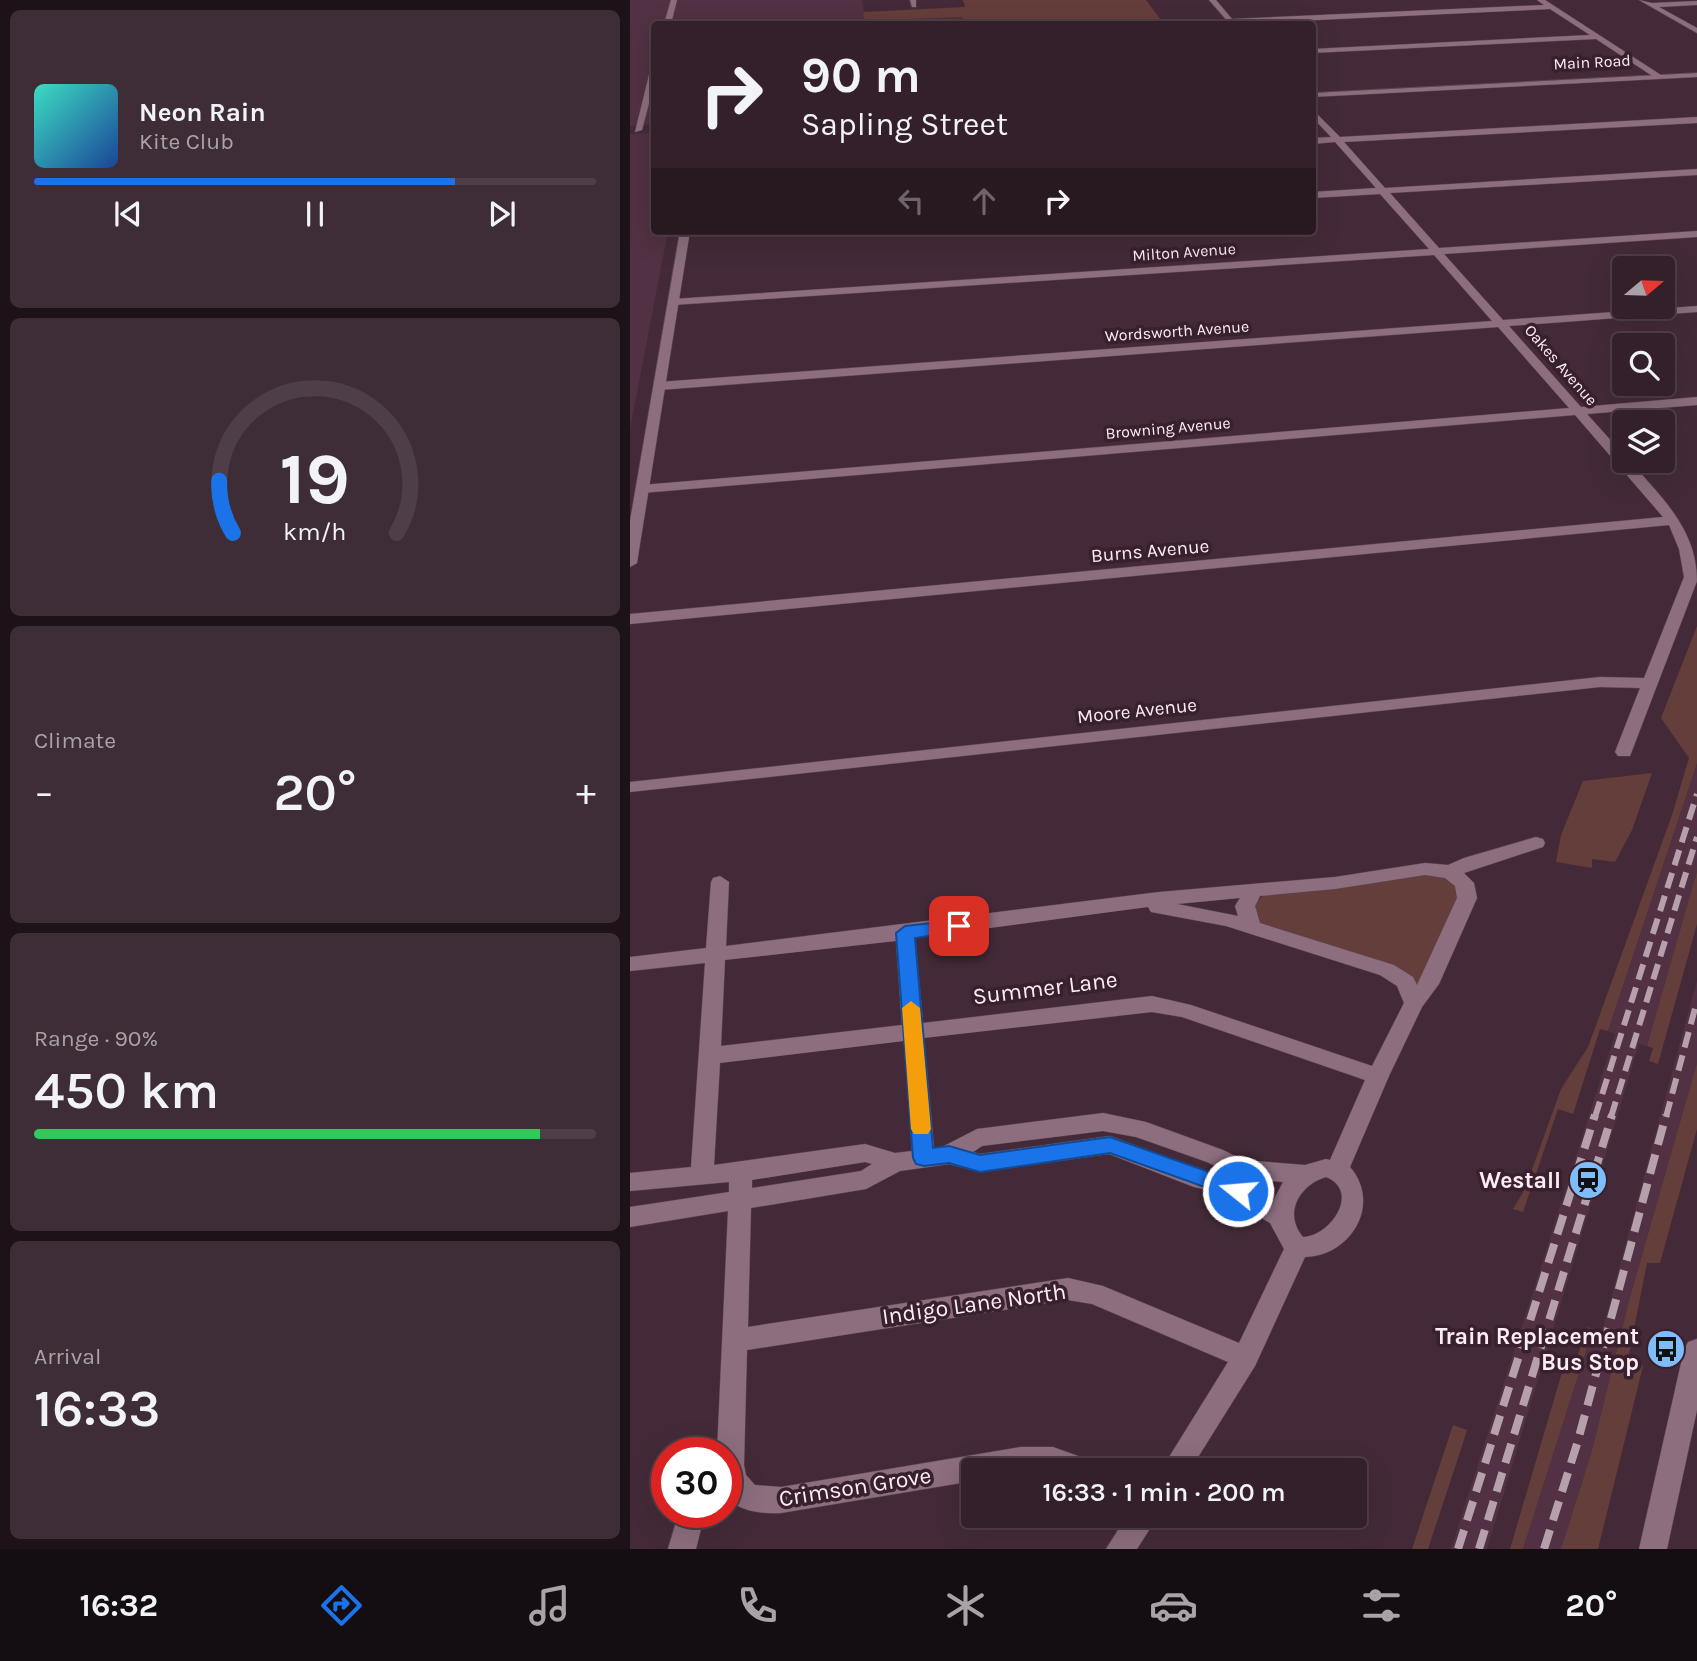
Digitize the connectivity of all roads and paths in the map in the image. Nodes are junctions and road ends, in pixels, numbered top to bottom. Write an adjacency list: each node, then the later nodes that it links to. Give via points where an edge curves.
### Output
1 (674, 0): 10 (street)
2 (1212, 0): 11 (street)
3 (1540, 0): 7 (street)
4 (1642, 0): 6 (street)
5 (1697, 4): 6 (street)
6 (1651, 5): 9 (street)
7 (1551, 7): 12 (street); 14 (street)
8 (1697, 18): 9 (street)
9 (1675, 19): 13 (street)
10 (668, 21)
11 (1230, 21)
12 (1272, 21)
13 (1697, 31)
14 (1598, 37): 15 (street); 17 (street)
15 (1316, 51)
16 (1697, 73): 17 (street, Main Road)
17 (1656, 75): 19 (street, Main Road)
18 (651, 82): 22 (street)
19 (1316, 92)
20 (1316, 115): 23 (street, Oakes Avenue)
21 (1697, 120): 23 (street)
22 (638, 130)
23 (1338, 140): 24 (street); 26 (street, Oakes Avenue)
24 (1316, 141)
25 (1697, 172): 26 (street)
26 (1384, 191): 27 (street); 30 (street, Oakes Avenue)
27 (1316, 195)
28 (1697, 234): 30 (street, Milton Avenue)
29 (684, 235): 31 (street)
30 (1437, 251): 31 (street, Milton Avenue); 33 (street, Oakes Avenue)
31 (673, 302): 34 (street)
32 (1697, 309): 33 (street, Wordsworth Avenue)
33 (1500, 323): 34 (street, Wordsworth Avenue); 36 (street, Oakes Avenue)
34 (659, 386): 37 (street)
35 (1697, 401): 36 (street, Browning Avenue)
36 (1578, 411): 37 (street, Browning Avenue); 38 (street, Oakes Avenue)
37 (642, 489): 39 (street)
38 (1673, 520): 40 (street, Burns Avenue); 41 (street, Oakes Avenue, via 1690,553 1691,577)
39 (630, 563)
40 (630, 619)
41 (1649, 683): 42 (street, Oakes Avenue); 43 (street, Moore Avenue, via 1586,683)
42 (1625, 752)
43 (630, 788)
44 (1536, 843): 45 (street)
45 (1450, 872): 47 (street, via 1425,869); 53 (street, via 1464,883 1467,898 1429,984)
46 (720, 882): 51 (street)
47 (1254, 890): 48 (street); 49 (street, via 1245,906)
48 (1122, 906): 49 (street, via 1180,909); 50 (street)
49 (1251, 927): 53 (street, via 1395,973 1406,982)
50 (905, 933): 51 (street); 54 (street)
51 (715, 954): 52 (street); 55 (street)
52 (630, 964)
53 (1414, 1003): 56 (street)
54 (913, 1031): 55 (street, Summer Lane); 56 (street, Summer Lane, via 1152,1004 1184,1010); 58 (street)
55 (708, 1056): 63 (street)
56 (1378, 1076): 60 (street)
57 (949, 1154): 58 (street); 62 (street, via 977,1138 1103,1122 1138,1128 1240,1169); 67 (street, via 980,1163 1110,1145 1224,1184)
58 (924, 1158): 59 (street)
59 (895, 1162): 61 (street, via 865,1153); 65 (street, via 866,1180)
60 (1338, 1169): 62 (street); 68 (street, via 1351,1183 1348,1220 1330,1241)
61 (741, 1172): 63 (street); 65 (street, Crimson Grove)
62 (1303, 1174): 67 (street, via 1285,1197)
63 (702, 1176): 64 (street)
64 (630, 1182)
65 (740, 1198): 66 (street); 69 (street, Crimson Grove)
66 (630, 1217)
67 (1280, 1217): 68 (street, via 1283,1231)
68 (1297, 1247): 71 (street)
69 (733, 1341): 71 (street, Indigo Lane North, via 1068,1289 1094,1294); 72 (street, Crimson Grove)
70 (1697, 1351): 80 (street)
71 (1246, 1358): 73 (street)
72 (731, 1437)
73 (1183, 1458)
74 (961, 1470): 75 (street, Crimson Grove, via 766,1501)
75 (742, 1493)
76 (687, 1528): 78 (street)
77 (1135, 1528): 79 (street)
78 (682, 1549)
79 (1120, 1549)
80 (1653, 1549)

